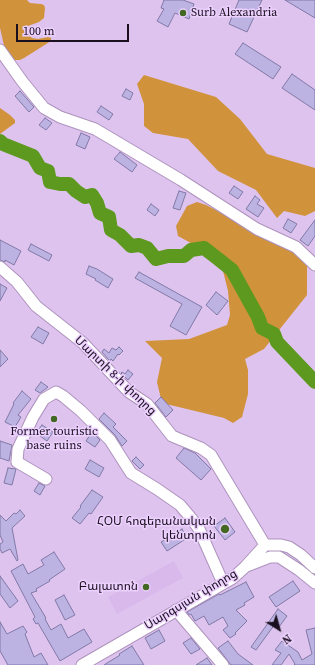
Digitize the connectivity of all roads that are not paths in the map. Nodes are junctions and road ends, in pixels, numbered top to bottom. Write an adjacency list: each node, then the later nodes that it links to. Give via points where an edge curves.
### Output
1 (0, 50): 2 (street, via 44,108 60,117 95,129 257,229 296,247)
2 (315, 265)
3 (0, 267): 5 (street, Մարտի 8-ի փողոց, via 17,282 36,306 83,343 129,392 147,404 172,436 211,455)
4 (46, 479): 8 (street, via 17,462 18,449 44,399 56,392 81,411 110,440 131,473 180,506 191,518 199,529)
5 (264, 545): 6 (street, Սարգսյան փողոց); 7 (street, via 289,547)
6 (244, 567): 8 (street, Սարգսյան փողոց, via 233,578); 9 (street, via 270,557 279,557)
7 (315, 568)
8 (223, 583): 10 (street, Սարգսյան փողոց)
9 (315, 583)
10 (176, 610): 11 (street, Սարգսյան փողոց); 12 (street)
11 (82, 665)
12 (223, 665)

